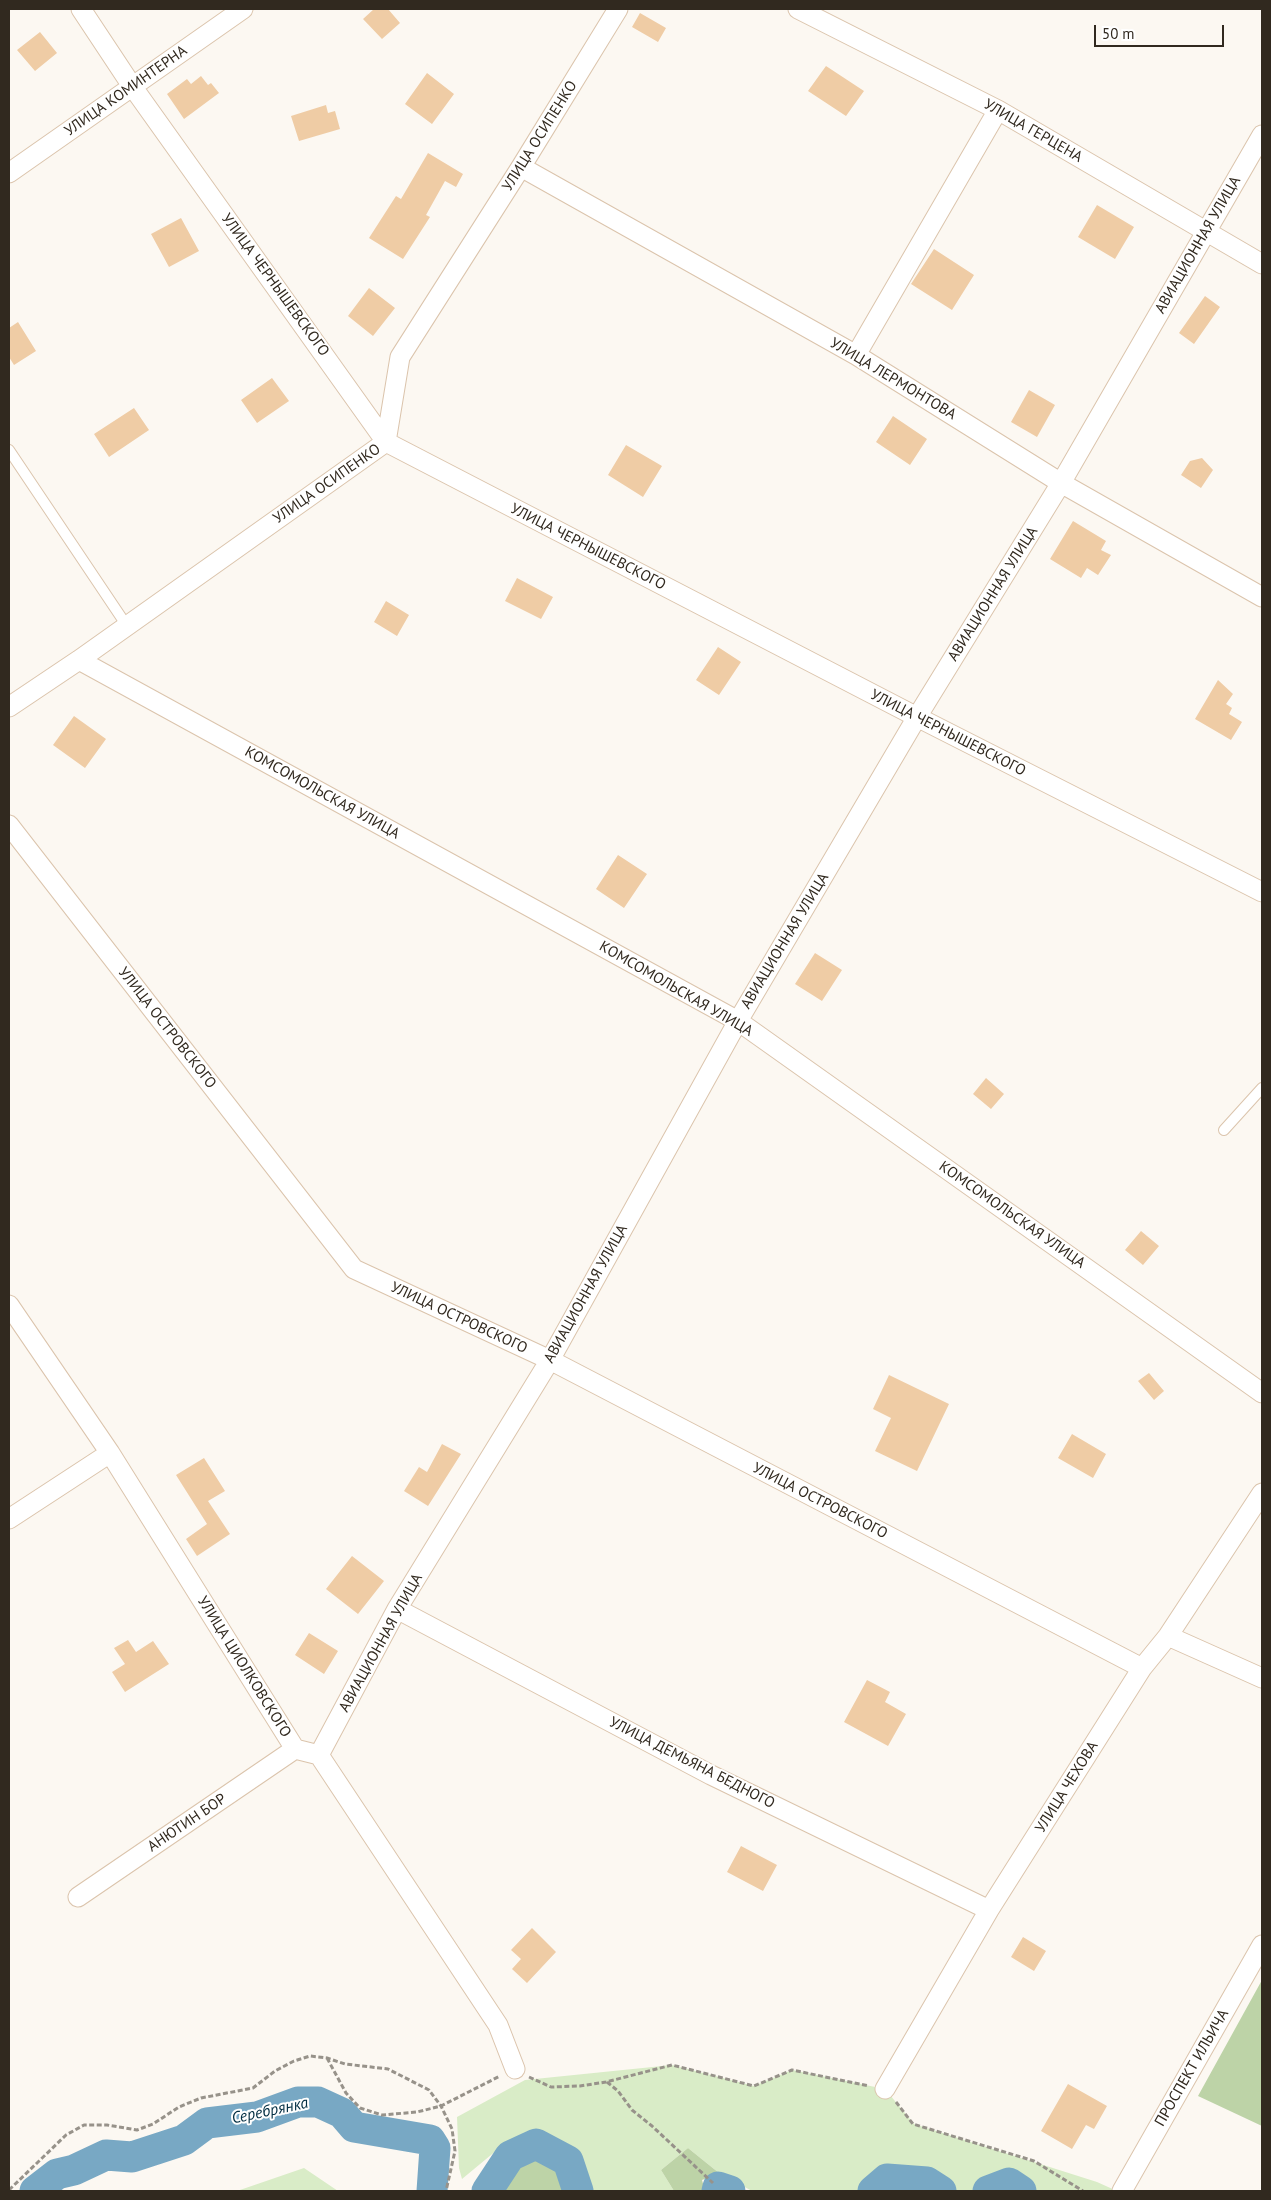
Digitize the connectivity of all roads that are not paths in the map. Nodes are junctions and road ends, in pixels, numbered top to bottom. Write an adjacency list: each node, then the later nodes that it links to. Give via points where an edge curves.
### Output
1 (81, 9): 5 (street, УЛИЦА ЧЕРНЫШЕВСКОГО)
2 (243, 9): 5 (street, УЛИЦА КОМИНТЕРНА)
3 (618, 9): 8 (street, УЛИЦА ОСИПЕНКО)
4 (798, 9): 6 (street, УЛИЦА ГЕРЦЕНА)
5 (132, 86): 9 (street, УЛИЦА КОМИНТЕРНА); 13 (street, УЛИЦА ЧЕРНЫШЕВСКОГО)
6 (998, 110): 10 (street, УЛИЦА ГЕРЦЕНА); 12 (street)
7 (1262, 134): 10 (street, АВИАЦИОННАЯ УЛИЦА)
8 (521, 167): 12 (street, УЛИЦА ЛЕРМОНТОВА); 13 (street, УЛИЦА ОСИПЕНКО, via 400,357)
9 (9, 173)
10 (1206, 231): 11 (street, УЛИЦА ГЕРЦЕНА); 15 (street, АВИАЦИОННАЯ УЛИЦА)
11 (1262, 264)
12 (856, 355): 15 (street, УЛИЦА ЛЕРМОНТОВА)
13 (386, 442): 17 (street, УЛИЦА ОСИПЕНКО); 20 (street, УЛИЦА ЧЕРНЫШЕВСКОГО)
14 (9, 450): 17 (lane)
15 (1061, 483): 16 (street, УЛИЦА ЛЕРМОНТОВА); 20 (street, АВИАЦИОННАЯ УЛИЦА)
16 (1262, 597)
17 (127, 626): 18 (street, УЛИЦА ОСИПЕНКО)
18 (79, 660): 19 (street, УЛИЦА ОСИПЕНКО); 23 (street, КОМСОМОЛЬСКАЯ УЛИЦА)
19 (9, 708)
20 (917, 717): 22 (street, УЛИЦА ЧЕРНЫШЕВСКОГО); 23 (street, АВИАЦИОННАЯ УЛИЦА)
21 (9, 825): 27 (street, УЛИЦА ОСТРОВСКОГО, via 354,1269)
22 (1262, 892)
23 (738, 1021): 27 (street, АВИАЦИОННАЯ УЛИЦА); 28 (street, КОМСОМОЛЬСКАЯ УЛИЦА)
24 (1262, 1088): 25 (lane)
25 (1224, 1130)
26 (9, 1305): 29 (street, УЛИЦА ЦИОЛКОВСКОГО)
27 (550, 1360): 32 (street, АВИАЦИОННАЯ УЛИЦА); 34 (street, УЛИЦА ОСТРОВСКОГО)
28 (1262, 1393)
29 (110, 1453): 31 (street); 36 (street, УЛИЦА ЦИОЛКОВСКОГО)
30 (1262, 1492): 33 (street, УЛИЦА ЧЕХОВА)
31 (9, 1519)
32 (398, 1609): 37 (street, АВИАЦИОННАЯ УЛИЦА); 39 (street, УЛИЦА ДЕМЬЯНА БЕДНОГО, via 711,1775)
33 (1168, 1636): 34 (street, УЛИЦА ЧЕХОВА); 35 (street)
34 (1142, 1668): 39 (street, УЛИЦА ЧЕХОВА)
35 (1262, 1678)
36 (295, 1749): 37 (street, УЛИЦА ЦИОЛКОВСКОГО); 38 (street, АНЮТИН БОР)
37 (319, 1755): 41 (street, via 498,2025)
38 (78, 1897)
39 (989, 1910): 42 (street, УЛИЦА ЧЕХОВА)
40 (1262, 1945): 43 (street, ПРОСПЕКТ ИЛЬИЧА)
41 (515, 2069)
42 (885, 2089)
43 (1122, 2191)

